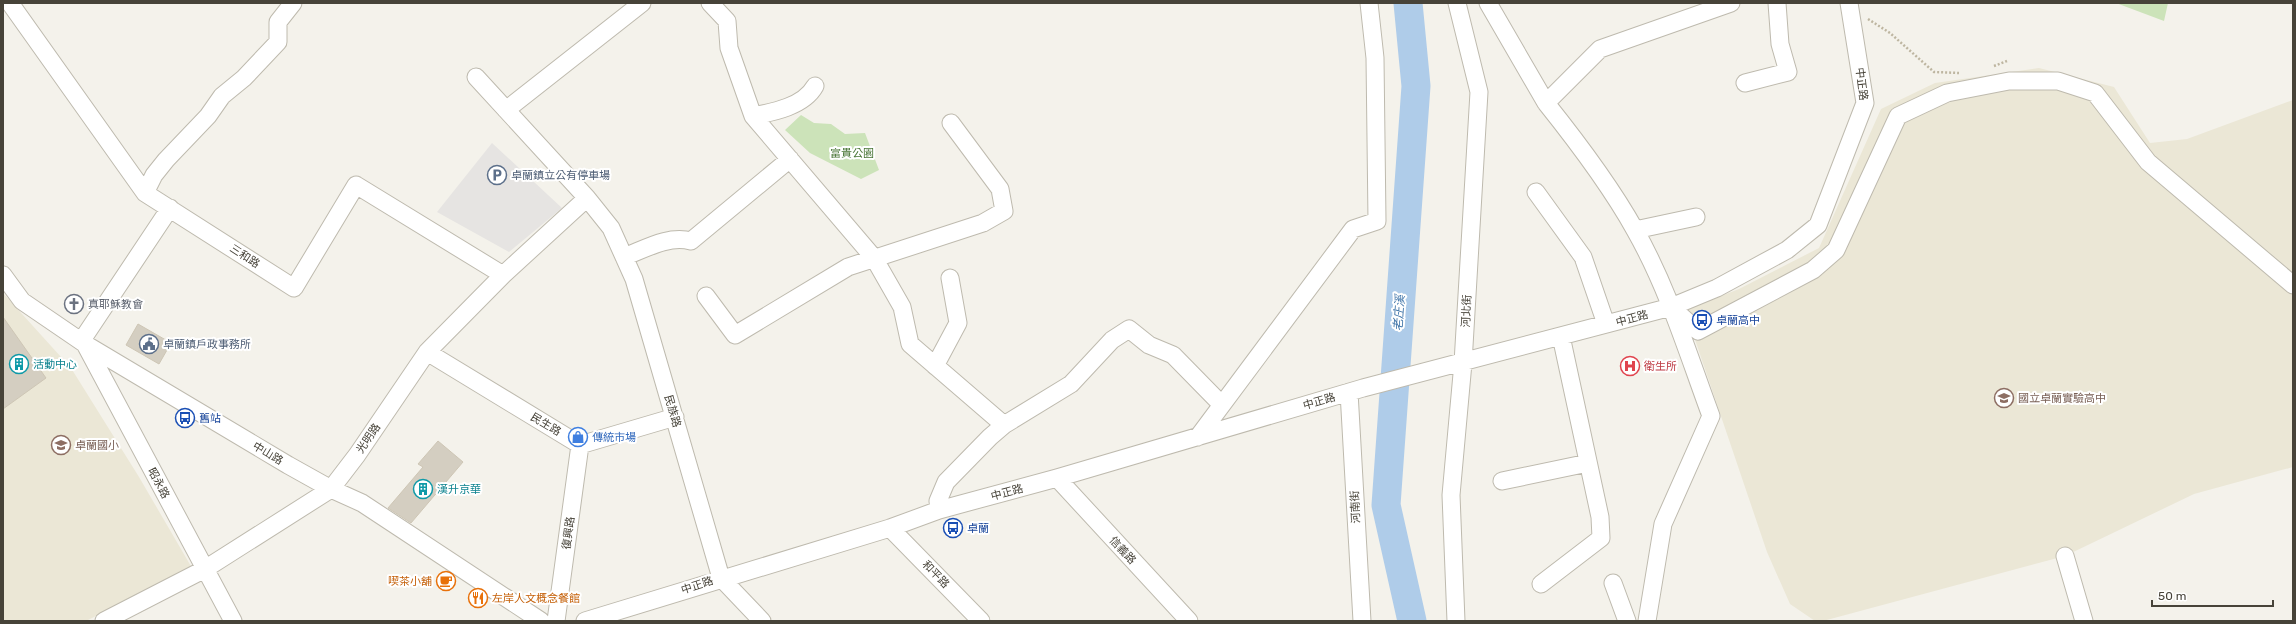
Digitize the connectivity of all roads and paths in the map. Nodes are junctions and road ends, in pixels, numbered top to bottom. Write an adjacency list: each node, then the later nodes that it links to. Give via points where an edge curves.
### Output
1 (10, 3): 23 (street, 三和路)
2 (293, 3): 23 (street, via 278,22 278,42 244,78 222,96 208,116 154,175)
3 (642, 3): 18 (street)
4 (710, 3): 19 (street, via 727,21 728,48)
5 (1369, 3): 43 (street, via 1375,58 1377,221 1352,229)
6 (1457, 3): 40 (street, 河北街, via 1479,92)
7 (1488, 3): 17 (street)
8 (1731, 3): 17 (street, via 1600,49)
9 (1777, 3): 15 (street, via 1780,44 1788,72)
10 (1850, 5): 13 (path, via 1890,33 1934,72); 35 (street, 中正路, via 1865,103 1818,225 1787,250 1717,288)
11 (2007, 61): 12 (path)
12 (1993, 66)
13 (1964, 73)
14 (476, 78): 18 (street, 民族路)
15 (1745, 83)
16 (814, 86): 19 (street, via 810,94 779,111)
17 (1546, 103): 27 (street, via 1579,145)
18 (506, 110): 24 (street, 民族路)
19 (753, 116): 21 (street)
20 (951, 123): 29 (street, via 1000,189 1004,211 983,223)
21 (790, 159): 28 (street, via 691,241 680,238 656,244); 29 (street)
22 (1536, 192): 36 (street, via 1583,257)
23 (145, 193): 25 (street, 三和路)
24 (587, 198): 28 (street, 民族路, via 611,228); 30 (street, 光明路)
25 (170, 208): 30 (street, 三和路, via 294,288 356,184); 38 (street)
26 (1696, 217): 27 (street)
27 (1635, 230): 35 (street)
28 (624, 257): 44 (street, 民族路, via 634,279)
29 (874, 258): 34 (street, via 848,266 735,335); 41 (street, via 902,307 910,344)
30 (503, 275): 39 (street, 光明路)
31 (4, 278): 38 (street, 中山路, via 22,301)
32 (950, 278): 41 (street, via 958,323)
33 (2293, 285): 35 (street, via 2148,162 2094,93 2058,81 2008,81 1947,93 1898,116 1836,250 1813,270 1698,331)
34 (706, 296)
35 (1671, 307): 36 (street, 中正路); 70 (street, via 1711,416 1663,524)
36 (1606, 324): 37 (street, 中正路)
37 (1560, 336): 40 (street, 中正路); 48 (street)
38 (84, 342): 51 (street, 中山路); 55 (street, 昭永路)
39 (427, 352): 47 (street, 民生路); 51 (street, 光明路)
40 (1463, 362): 42 (street, 中正路); 68 (street, 河北街, via 1451,495)
41 (935, 366): 45 (street)
42 (1356, 390): 46 (street, 中正路); 67 (street, 河南街)
43 (1222, 405): 45 (street, via 1173,355 1149,344 1129,329 1112,340 1071,384); 46 (street)
44 (675, 417): 47 (street); 56 (street, 民族路)
45 (1004, 425): 52 (street, via 946,482 938,501)
46 (1198, 437): 49 (street, 中正路)
47 (580, 445): 62 (street, 復興路)
48 (1588, 463): 50 (street); 58 (street, via 1600,517 1601,538)
49 (1057, 478): 52 (street, 中正路); 66 (street, 信義路)
50 (1502, 481)
51 (330, 489): 55 (street, 光明路); 61 (street, 中山路, via 362,503)
52 (938, 510): 53 (street, 中正路)
53 (890, 528): 56 (street, 中正路); 65 (street, 和平路)
54 (2065, 556): 71 (street)
55 (205, 569): 59 (street, 光明路); 60 (street, 昭永路)
56 (721, 578): 63 (street, 中正路); 64 (street, 民族路)
57 (1614, 582): 69 (street)
58 (1541, 584)
59 (104, 621)
60 (233, 621)
61 (541, 621)
62 (556, 621)
63 (585, 621)
64 (762, 621)
65 (981, 621)
66 (1189, 621)
67 (1362, 621)
68 (1456, 621)
69 (1627, 621)
70 (1647, 621)
71 (2084, 621)

